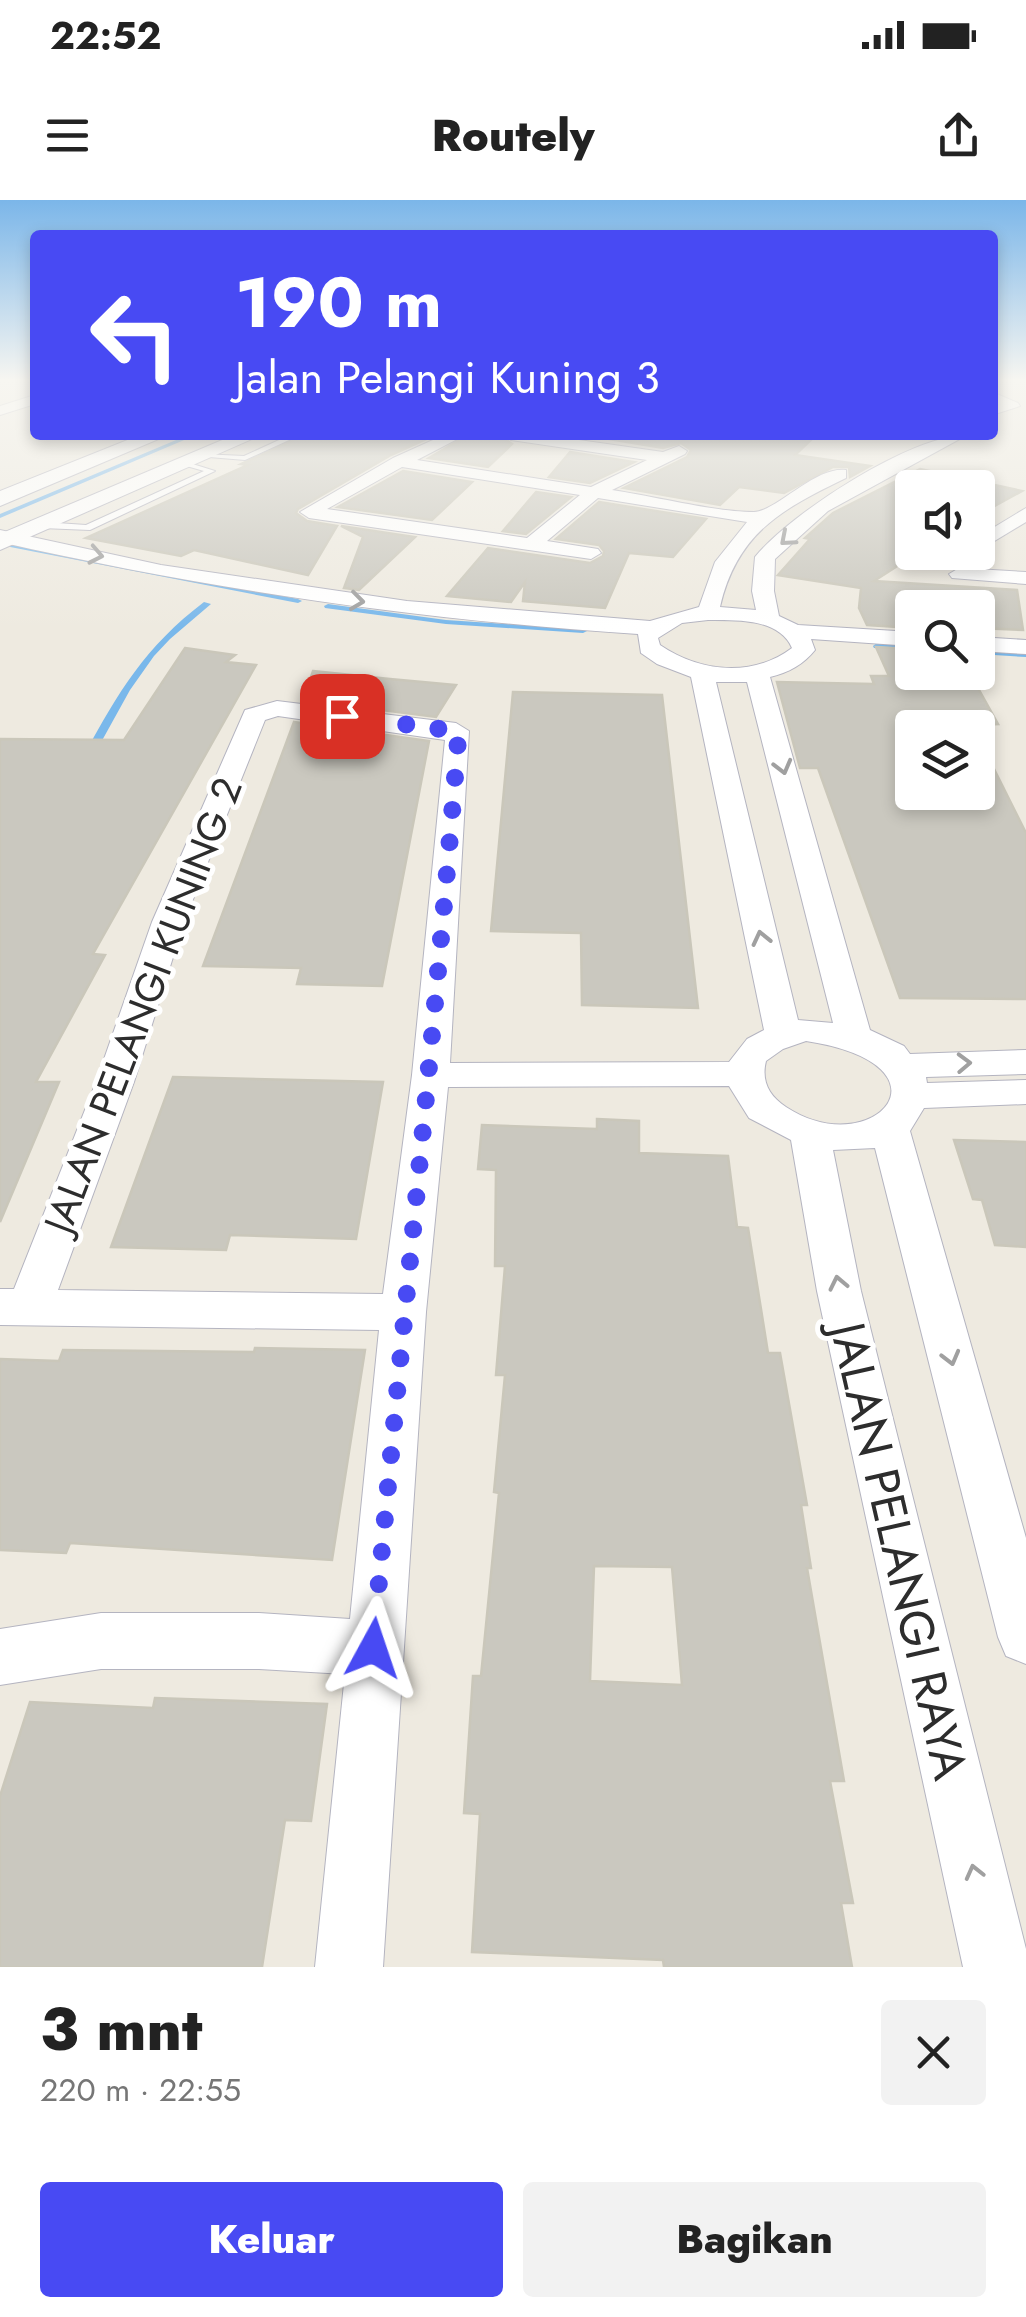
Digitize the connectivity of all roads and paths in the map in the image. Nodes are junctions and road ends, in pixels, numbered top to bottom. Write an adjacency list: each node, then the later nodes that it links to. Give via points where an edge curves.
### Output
1 (63, 464): 10 (street)
2 (73, 464): 10 (street)
3 (161, 464): 16 (street)
4 (183, 464): 16 (street)
5 (395, 464): 17 (street, via 310,512)
6 (416, 464): 11 (street)
7 (649, 464): 11 (street)
8 (861, 464): 14 (street)
9 (898, 464): 27 (street, one-way to 27, via 822,508 766,558 762,591)
10 (20, 483): 12 (street)
11 (596, 491): 14 (street); 17 (street)
12 (0, 499)
13 (1026, 514): 15 (street)
14 (758, 518): 26 (street, via 713,584)
15 (995, 534)
16 (3, 541): 22 (street); 22 (street, one-way to 22)
17 (531, 544): 18 (street)
18 (591, 553)
19 (961, 570): 20 (street)
20 (959, 574): 21 (street); 23 (street)
21 (1026, 578)
22 (186, 585): 24 (street); 25 (street)
23 (961, 590)
24 (320, 596): 25 (street); 30 (street, one-way to 30)
25 (292, 613): 28 (street)
26 (708, 613): 27 (street); 30 (street, via 667,620)
27 (770, 620): 32 (street)
28 (408, 630)
29 (484, 638): 30 (street)
30 (652, 638): 38 (street, via 660,658)
31 (895, 640): 32 (street)
32 (799, 641): 35 (street); 39 (street, via 790,664)
33 (995, 645): 34 (street)
34 (1026, 648)
35 (895, 655)
36 (995, 662): 37 (street)
37 (1026, 664)
38 (702, 672): 39 (street); 40 (street, one-way to 38)
39 (758, 673): 41 (street, one-way to 41)
40 (783, 1033): 41 (street); 43 (street, via 749,1057)
41 (854, 1035): 46 (street, via 882,1048)
42 (1026, 1062): 46 (street, one-way to 42)
43 (744, 1074): 44 (street); 47 (street, via 762,1109)
44 (431, 1075): 48 (street, JALAN PELANGI KUNING 2, via 456,731 262,710 254,714 168,922 115,1082); 49 (street)
45 (1026, 1092): 46 (street)
46 (901, 1097): 47 (street, via 852,1137); 50 (street, one-way to 50)
47 (810, 1134): 54 (street, JALAN PELANGI RAYA, one-way to 47, via 844,1311)
48 (15, 1306): 49 (street)
49 (403, 1312): 51 (street)
50 (1026, 1637)
51 (373, 1648): 52 (street, via 101,1641); 53 (street)
52 (0, 1657)
53 (349, 1967)
54 (996, 1967)

